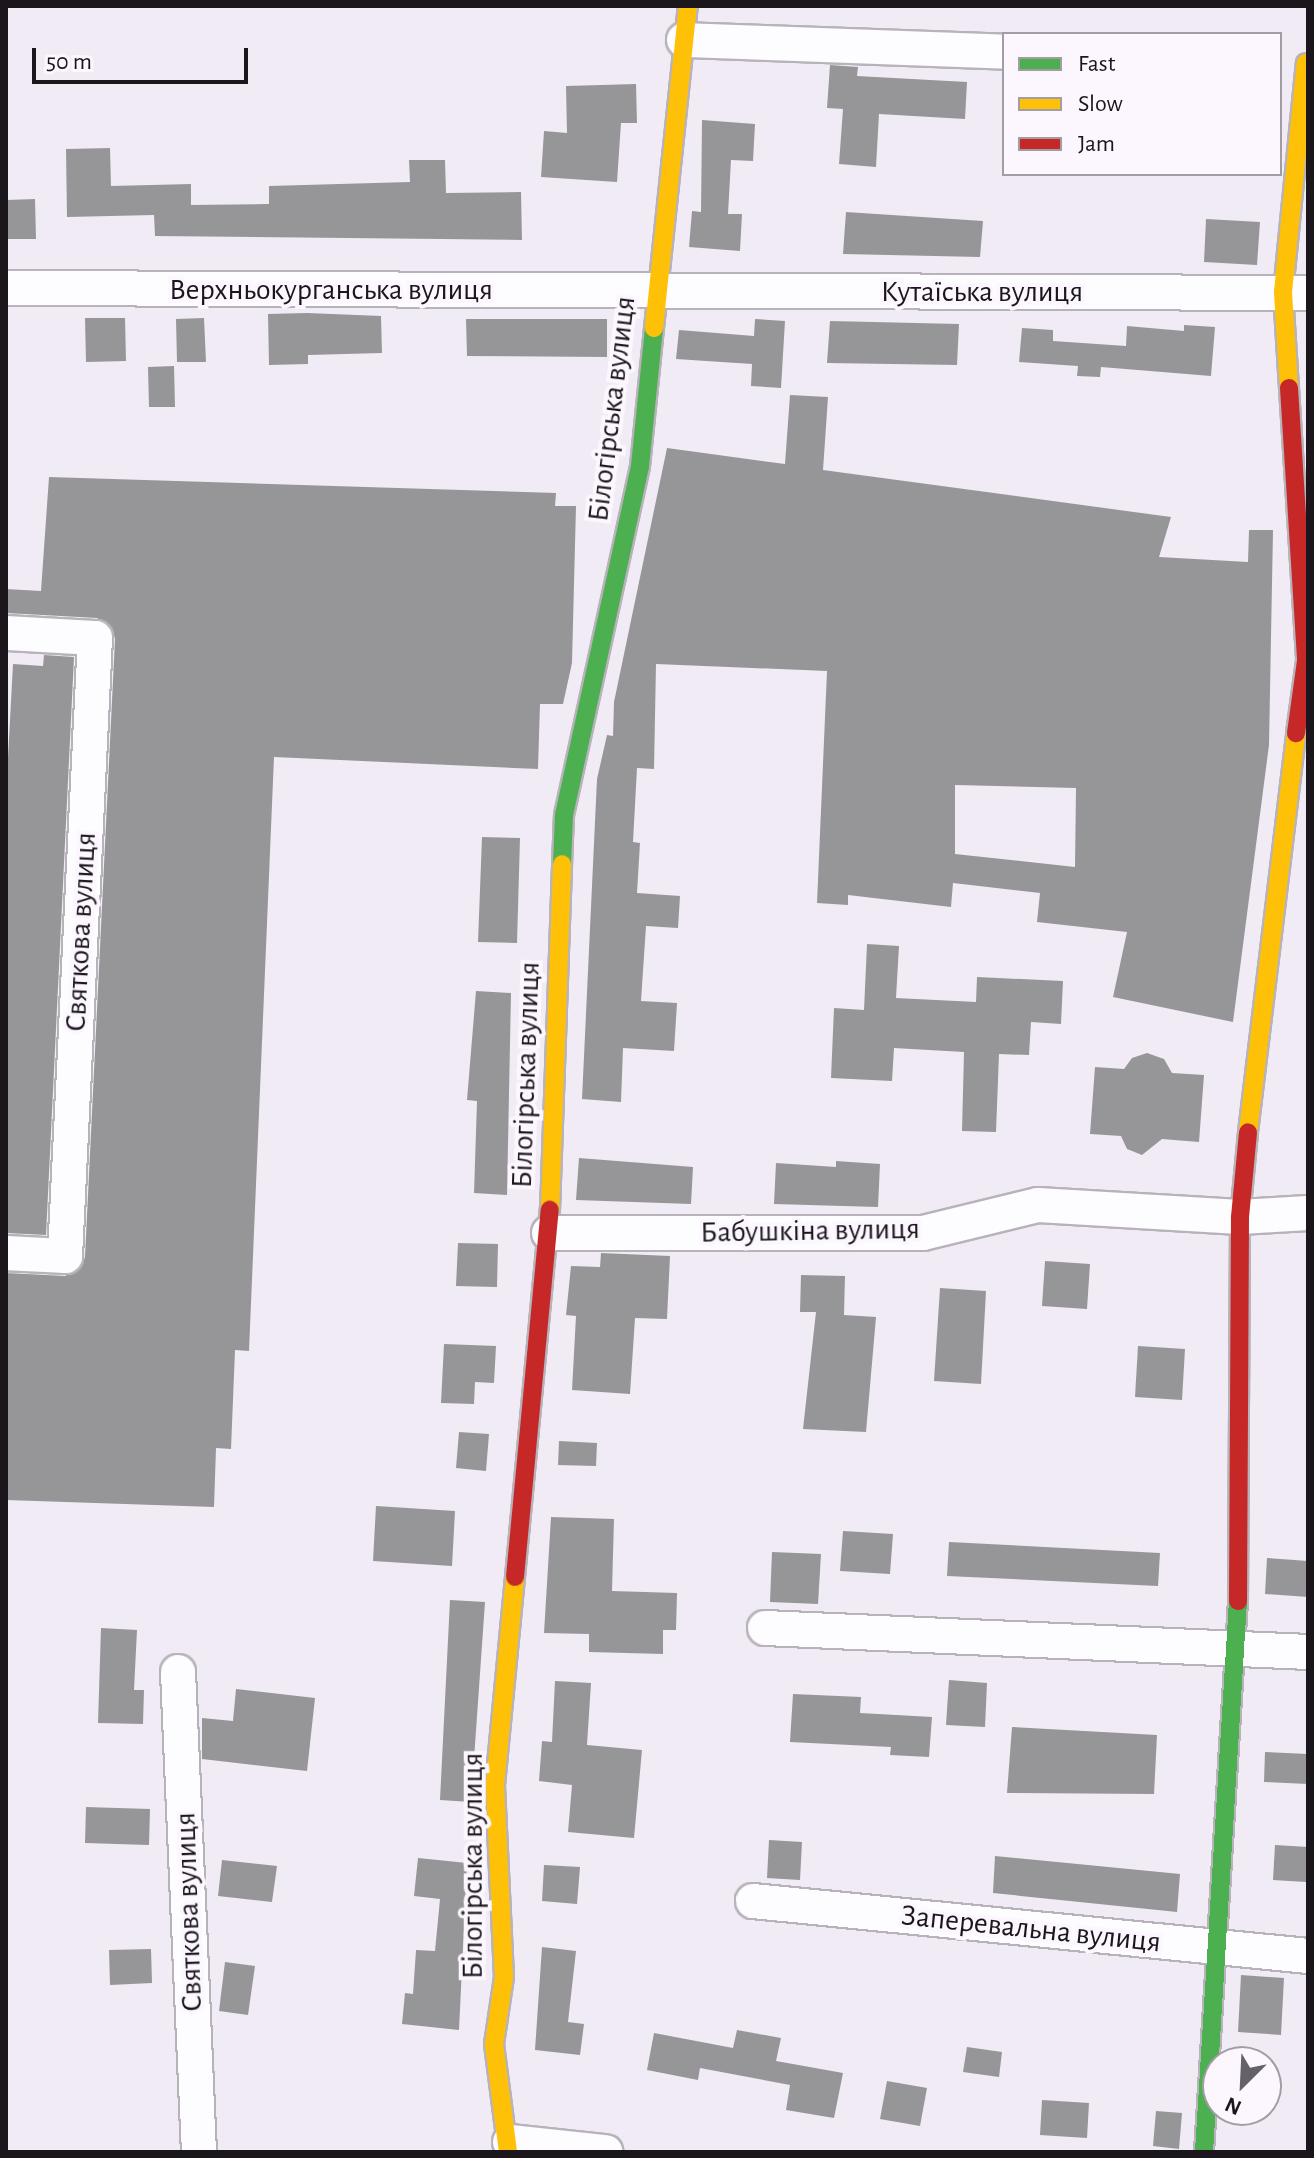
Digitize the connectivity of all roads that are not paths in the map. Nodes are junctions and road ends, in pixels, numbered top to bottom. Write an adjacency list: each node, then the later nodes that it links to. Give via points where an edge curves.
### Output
1 (688, 6): 2 (street, Білогірська вулиця)
2 (684, 40): 3 (street); 7 (street, Білогірська вулиця)
3 (1002, 52)
4 (1298, 62): 6 (street)
5 (6, 288): 7 (street, Верхньокурганська вулиця)
6 (1296, 292): 7 (street, Кутаїська вулиця); 10 (street, via 1306,661 1260,1001)
7 (655, 293): 11 (street, Білогірська вулиця, via 640,466 564,815)
8 (6, 633): 12 (street, Святкова вулиця, via 95,638 65,1256)
9 (1308, 1213): 10 (street, Бабушкіна вулиця)
10 (1240, 1217): 11 (street, Бабушкіна вулиця, via 1038,1205 923,1233); 14 (street)
11 (549, 1233): 20 (street, Білогірська вулиця, via 495,1785 504,1977 494,2044)
12 (6, 1253)
13 (765, 1628): 14 (street)
14 (1238, 1652): 15 (street); 18 (street)
15 (1308, 1652)
16 (178, 1672): 21 (street, Святкова вулиця)
17 (753, 1901): 18 (street, Заперевальна вулиця)
18 (1217, 1948): 19 (street, Заперевальна вулиця); 23 (street)
19 (1308, 1956)
20 (509, 2147): 22 (street)
21 (199, 2152)
22 (605, 2152)
23 (1204, 2152)

